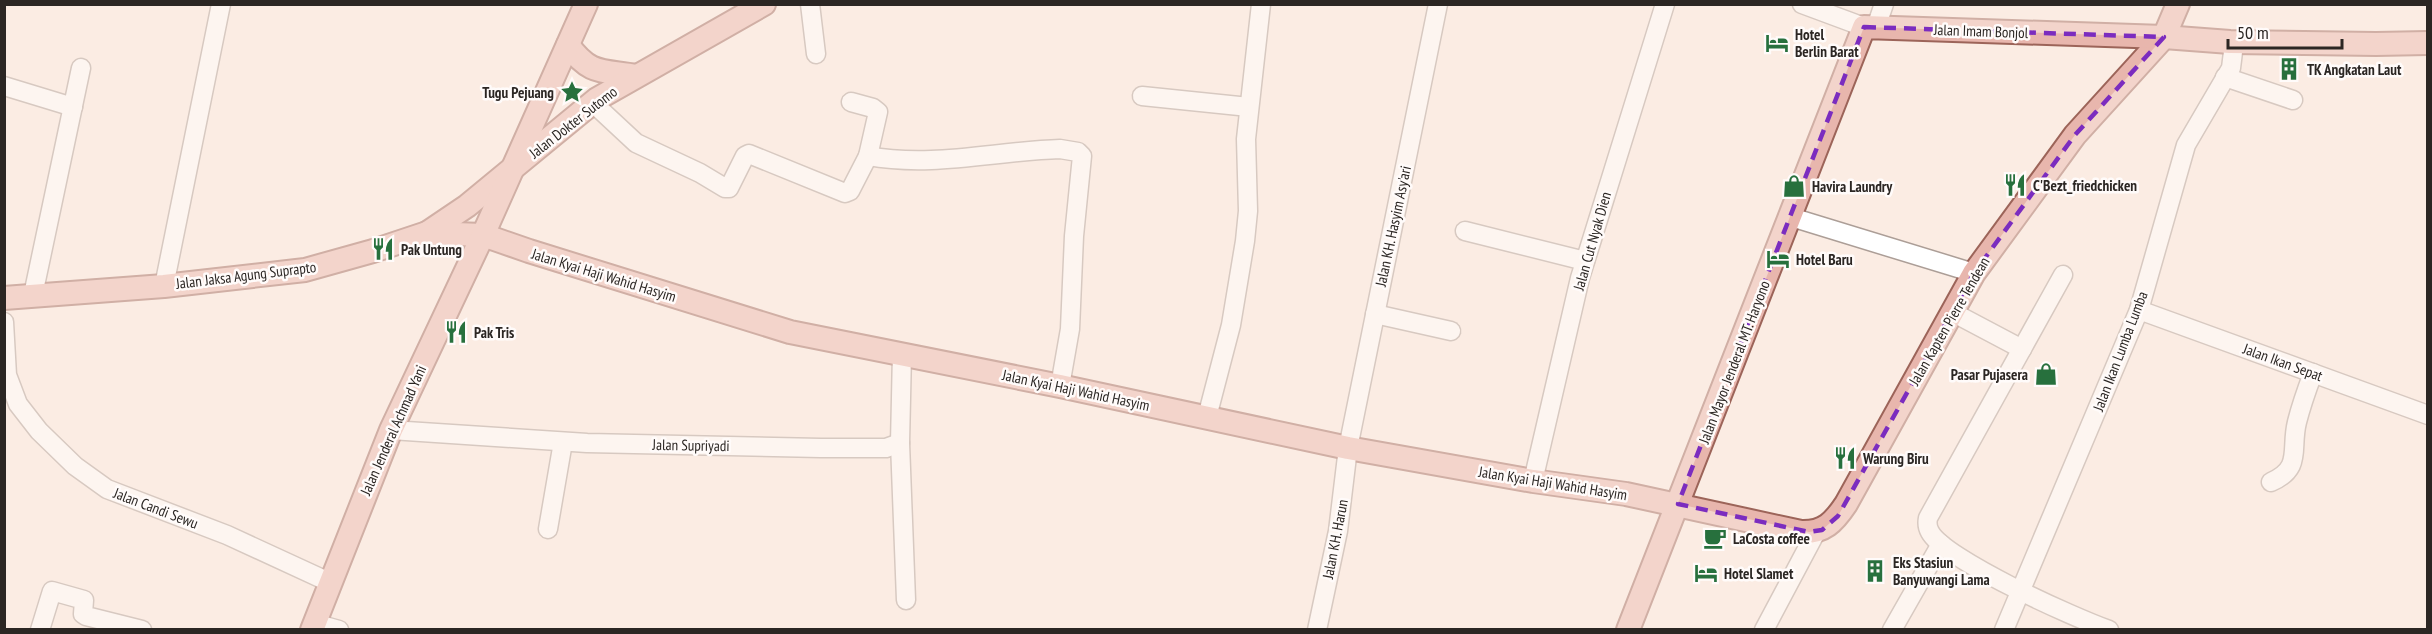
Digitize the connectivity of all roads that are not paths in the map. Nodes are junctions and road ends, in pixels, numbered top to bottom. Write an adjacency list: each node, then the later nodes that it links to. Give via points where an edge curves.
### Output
1 (221, 4): 36 (street)
2 (586, 4): 15 (main road, Jalan Jenderal Achmad Yani)
3 (764, 4): 18 (main road, Jalan Dokter Sutomo)
4 (810, 4): 16 (street)
5 (1262, 4): 26 (street)
6 (1437, 4): 41 (street, Jalan KH. Hasyim Asy'ari)
7 (1665, 4): 33 (street, Jalan Cut Nyak Dien)
8 (1802, 4): 11 (street, Jalan Imam Bonjol)
9 (1884, 4): 11 (street)
10 (2178, 4): 12 (main road, Jalan Kapten Pierre Tendean)
11 (1870, 27): 12 (main road, Jalan Imam Bonjol); 29 (main road, Jalan Mayor Jenderal MT. Haryono)
12 (2164, 37): 13 (main road, Jalan Imam Bonjol); 34 (main road, Jalan Kapten Pierre Tendean, via 2075,135)
13 (2230, 42): 14 (main road, Jalan Imam Bonjol); 19 (street, Jalan Ikan Lumba Lumba, via 2233,58)
14 (2427, 43)
15 (568, 45): 18 (main road, Jalan Dokter Sutomo, via 579,61 590,68); 28 (main road, Jalan Jenderal Achmad Yani)
16 (816, 54)
17 (81, 68): 25 (street)
18 (636, 76): 24 (main road, Jalan Dokter Sutomo)
19 (2225, 76): 22 (street); 39 (street, Jalan Ikan Lumba Lumba, via 2186,146)
20 (4, 86): 25 (street)
21 (1142, 96): 26 (street)
22 (2293, 100)
23 (851, 102): 27 (street, via 878,112)
24 (592, 103): 27 (street, via 636,143 725,188 729,188 749,154 845,193 850,191); 28 (main road, Jalan Dokter Sutomo)
25 (73, 107): 37 (street)
26 (1249, 107): 49 (street, via 1248,211 1240,275)
27 (868, 156): 47 (street, via 929,162 1060,149 1082,156 1070,329)
28 (511, 171): 31 (main road, Jalan Dokter Sutomo); 32 (main road, Jalan Jenderal Achmad Yani)
29 (1791, 217): 34 (street); 56 (main road, Jalan Mayor Jenderal MT. Haryono)
30 (1465, 231): 33 (street)
31 (427, 233): 32 (main road, Jalan Jaksa Agung Suprapto); 36 (main road, Jalan Jaksa Agung Suprapto, via 305,270)
32 (483, 235): 45 (main road, Jalan Kyai Haji Wahid Hasyim, via 790,332); 50 (main road, Jalan Jenderal Achmad Yani)
33 (1585, 261): 54 (street, Jalan Cut Nyak Dien)
34 (1974, 273): 40 (main road, Jalan Kapten Pierre Tendean)
35 (2063, 275): 44 (street)
36 (164, 286): 37 (main road, Jalan Jaksa Agung Suprapto)
37 (33, 295): 38 (main road, Jalan Jaksa Agung Suprapto)
38 (4, 298)
39 (2139, 310): 46 (street, Jalan Ikan Sepat); 61 (street, Jalan Ikan Lumba Lumba)
40 (1952, 312): 44 (street); 58 (main road, Jalan Kapten Pierre Tendean, via 1846,504 1830,525)
41 (1374, 314): 43 (street); 53 (street, Jalan KH. Hasyim Asy'ari)
42 (4, 322): 60 (street, Jalan Candi Sewu, via 6,375 18,404 39,432 75,466 107,489 227,535)
43 (1451, 331)
44 (2022, 349): 59 (street, via 1928,518 1929,531)
45 (902, 353): 47 (main road, Jalan Kyai Haji Wahid Hasyim); 52 (street)
46 (2313, 373): 48 (street, Jalan Ikan Sepat); 55 (street, via 2296,424 2293,461 2286,474)
47 (1060, 386): 49 (main road, Jalan Kyai Haji Wahid Hasyim)
48 (2427, 415)
49 (1207, 417): 53 (main road, Jalan Kyai Haji Wahid Hasyim)
50 (392, 430): 51 (street, Jalan Supriyadi); 60 (main road, Jalan Jenderal Achmad Yani)
51 (563, 442): 52 (street, Jalan Supriyadi, via 821,448 886,448); 57 (street)
52 (900, 443): 62 (street)
53 (1348, 448): 54 (main road, Jalan Kyai Haji Wahid Hasyim); 68 (street, Jalan KH. Harun, via 1338,531)
54 (1533, 481): 56 (main road, Jalan Kyai Haji Wahid Hasyim)
55 (2271, 482)
56 (1678, 504): 58 (main road, via 1730,518); 69 (main road, Jalan Mayor Jenderal MT. Haryono)
57 (548, 529)
58 (1816, 532): 70 (street)
59 (1941, 544): 61 (street); 71 (street)
60 (329, 582): 64 (main road, Jalan Jenderal Achmad Yani)
61 (2021, 592): 72 (street, Jalan Ikan Lumba Lumba); 73 (street)
62 (906, 600)
63 (97, 624): 65 (street, via 83,614 84,600 52,591); 66 (street)
64 (313, 626): 67 (street)
65 (40, 630)
66 (142, 630)
67 (339, 630)
68 (1317, 630)
69 (1628, 630)
70 (1764, 630)
71 (1892, 630)
72 (2004, 630)
73 (2109, 630)

